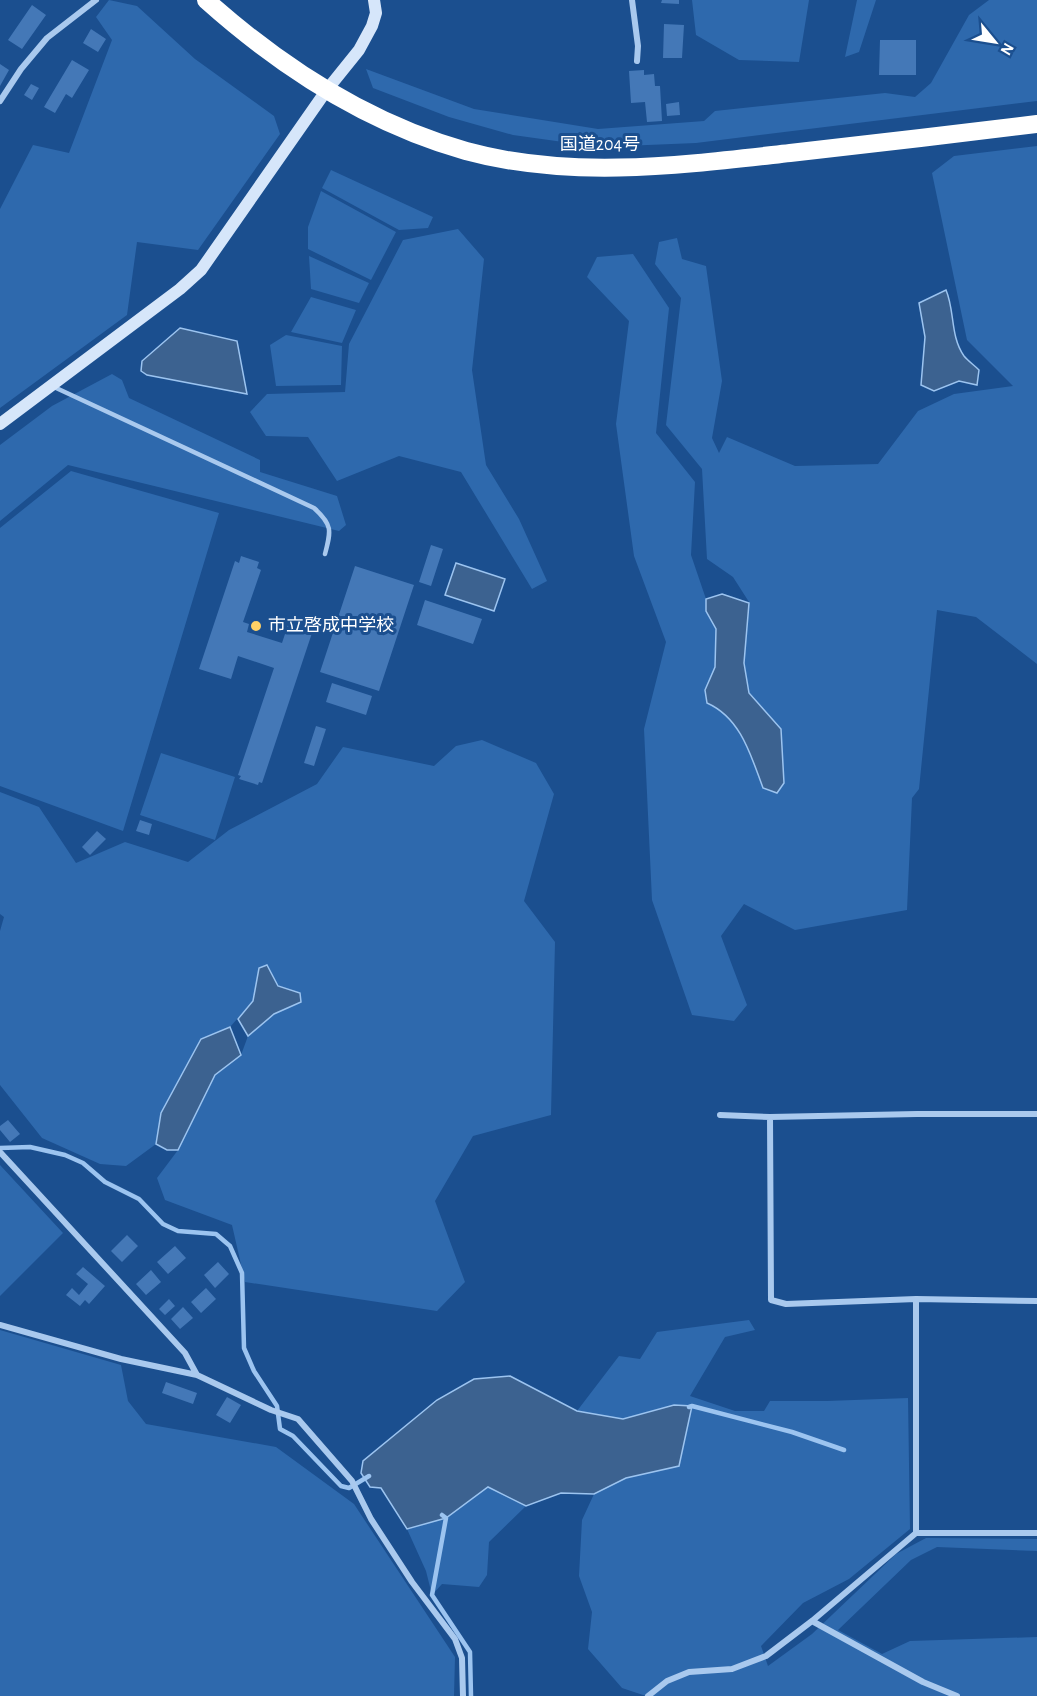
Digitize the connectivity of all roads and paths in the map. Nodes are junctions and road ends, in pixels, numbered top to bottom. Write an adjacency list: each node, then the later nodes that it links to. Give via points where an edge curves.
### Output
1 (96, 0): 7 (street, via 47,38)
2 (206, 0): 6 (highway, 国道204号)
3 (374, 0): 6 (street, via 376,14 372,26 359,50)
4 (632, 0): 5 (street)
5 (636, 61)
6 (326, 91): 8 (highway, 国道204号, via 388,123 446,144 548,166 691,164); 9 (street, via 201,270)
7 (0, 102)
8 (1037, 124)
9 (51, 386): 10 (street); 11 (lane, via 314,508 326,519 330,533)
10 (0, 423)
11 (325, 554)
12 (720, 1114): 14 (street)
13 (1037, 1114): 14 (street)
14 (770, 1117): 16 (street, via 771,1300 786,1304)
15 (1, 1153): 19 (street, via 179,1345)
16 (916, 1299): 17 (street); 20 (street)
17 (1037, 1301)
18 (0, 1325): 19 (street, via 121,1359)
19 (197, 1375): 23 (street, via 298,1419 352,1481 371,1519 412,1582 455,1639 462,1658)
20 (916, 1533): 21 (street); 22 (street)
21 (1037, 1533)
22 (812, 1621): 24 (street, via 766,1656 732,1669 689,1672 667,1681); 25 (street, via 923,1682)
23 (463, 1696)
24 (648, 1696)
25 (957, 1696)

